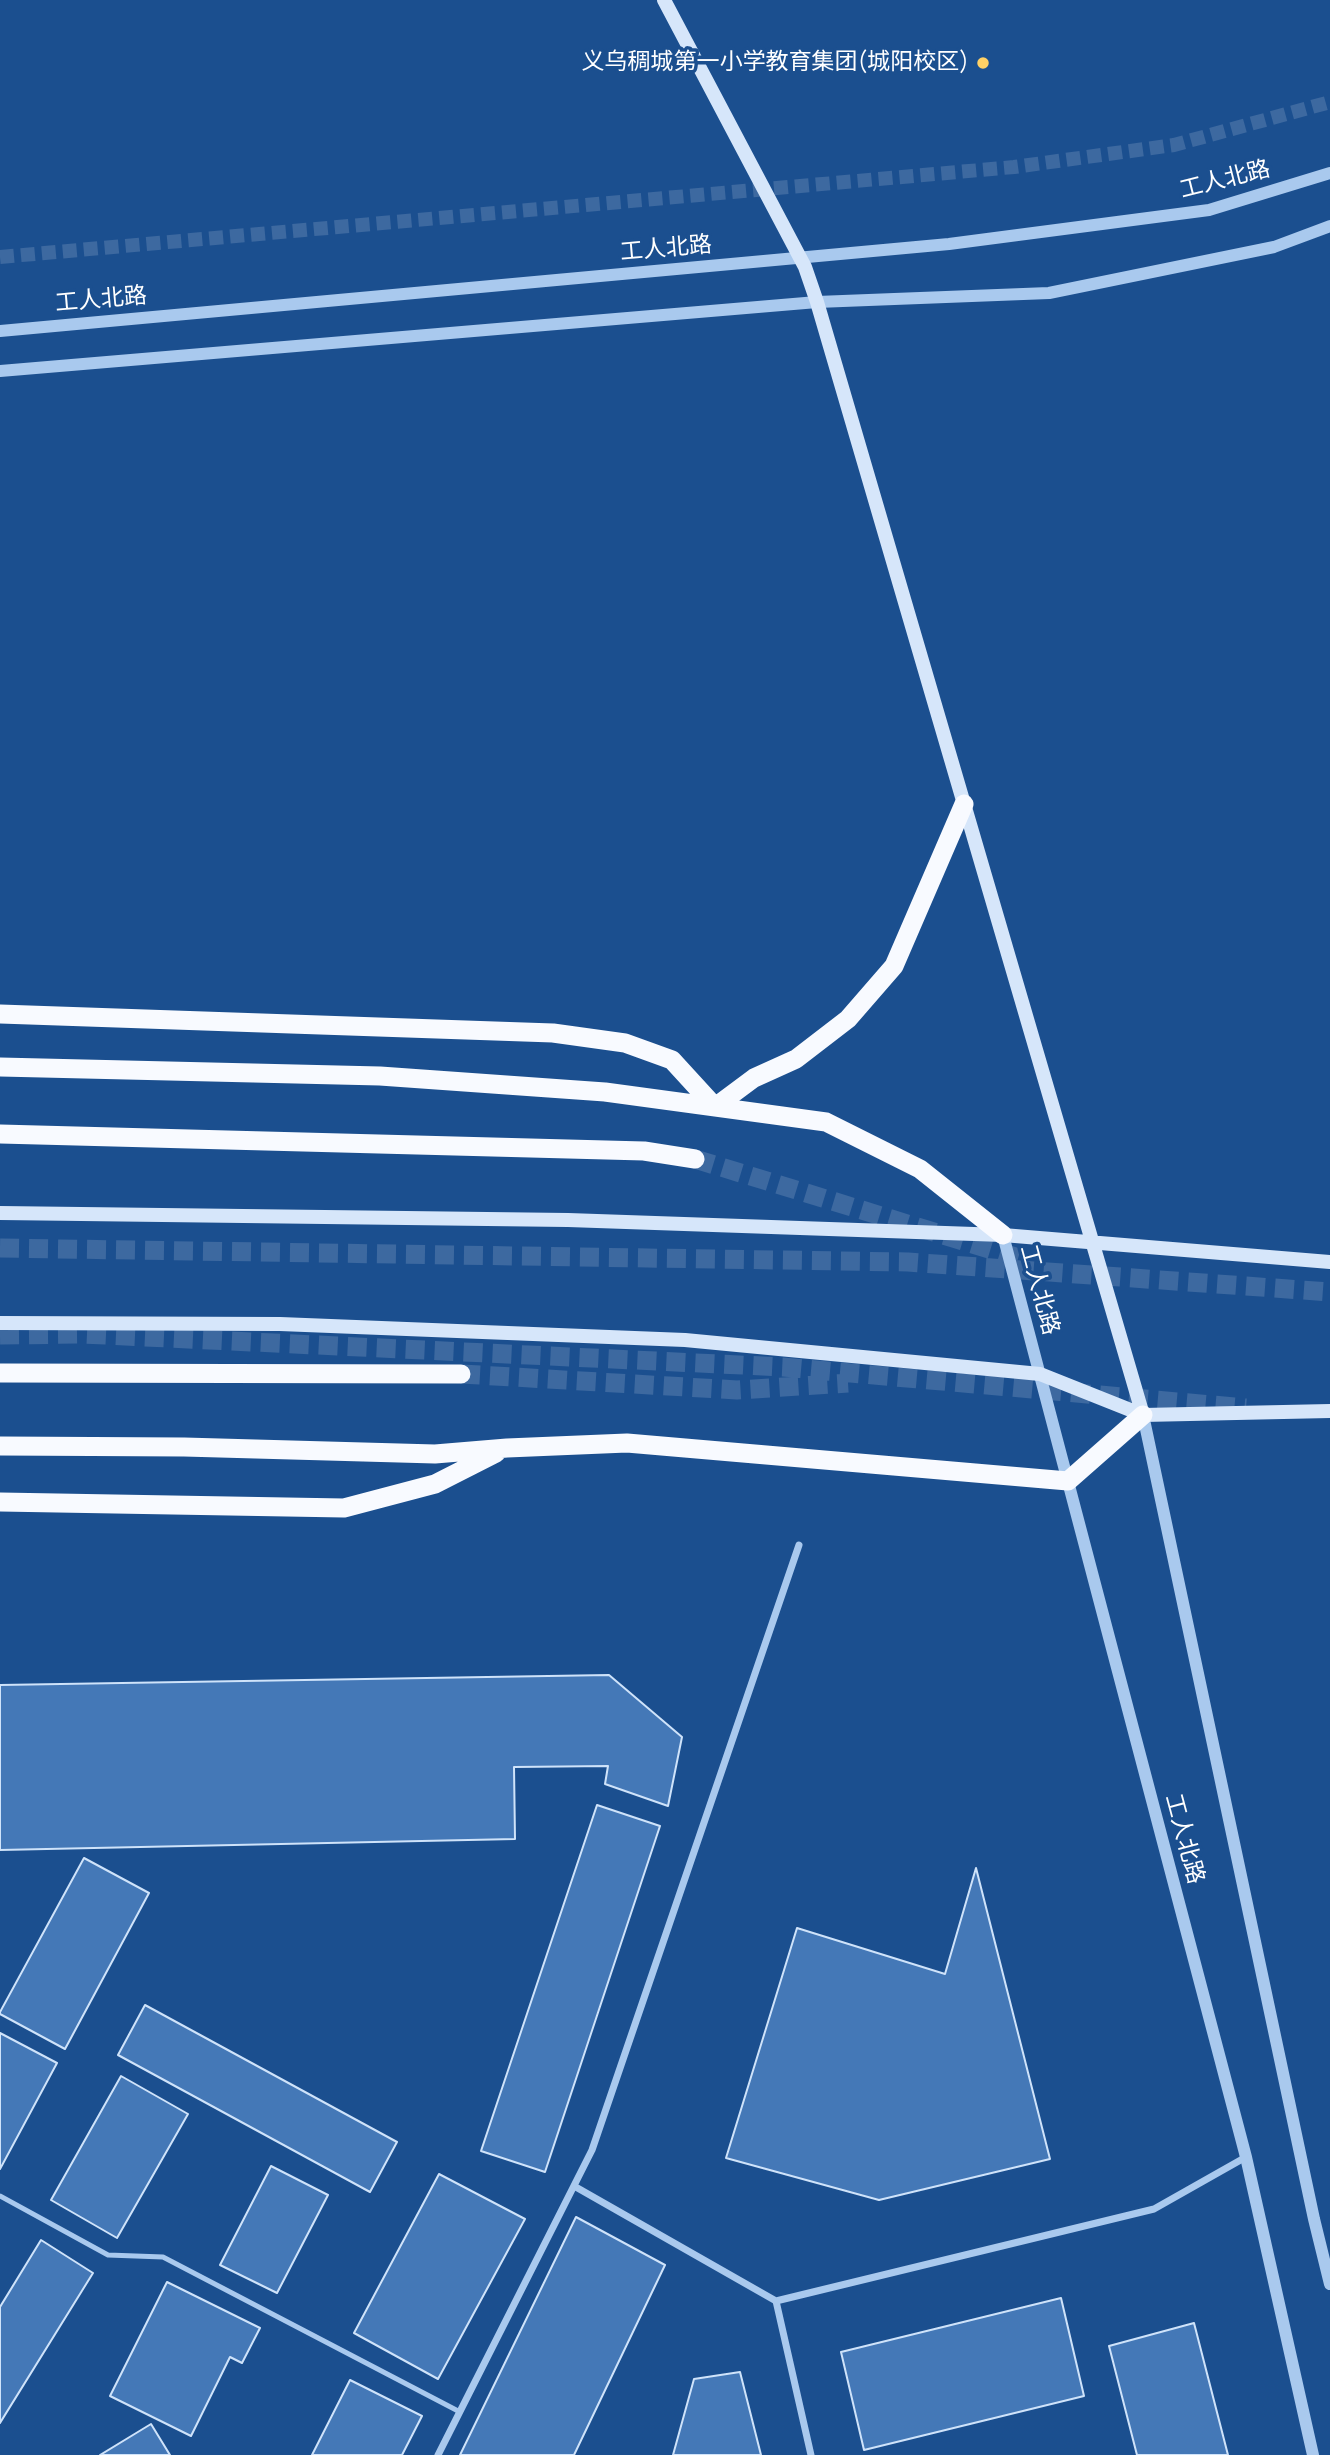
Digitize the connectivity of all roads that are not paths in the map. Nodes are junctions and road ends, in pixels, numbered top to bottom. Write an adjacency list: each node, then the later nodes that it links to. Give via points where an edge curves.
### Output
1 (664, 0): 4 (main road)
2 (1330, 173): 4 (street, 工人北路, via 1209,210)
3 (1330, 226): 5 (street, via 1274,247 1049,293)
4 (800, 258): 5 (main road); 6 (street, 工人北路)
5 (817, 302): 7 (street); 8 (main road)
6 (0, 331)
7 (0, 370)
8 (964, 804): 11 (highway, via 894,966 848,1019 796,1059 754,1078); 16 (main road)
9 (0, 1014): 11 (highway, via 553,1033 625,1043 672,1060)
10 (0, 1067): 11 (highway, via 380,1076 605,1092)
11 (715, 1107): 15 (highway, via 826,1122 920,1169)
12 (0, 1134): 13 (highway, via 644,1152)
13 (695, 1159)
14 (0, 1213): 15 (main road, via 568,1220)
15 (1003, 1236): 16 (main road); 21 (street, 工人北路)
16 (1093, 1244): 17 (main road); 23 (main road)
17 (1330, 1262)
18 (0, 1323): 21 (main road, via 280,1324 685,1340)
19 (0, 1373): 20 (highway)
20 (461, 1374)
21 (1040, 1374): 23 (main road); 26 (street, 工人北路)
22 (1330, 1411): 23 (main road)
23 (1143, 1415): 26 (highway); 32 (street, 工人北路)
24 (0, 1446): 25 (highway, via 435,1454)
25 (507, 1448): 26 (highway, via 627,1443); 27 (highway, via 435,1484 344,1508)
26 (1068, 1480): 29 (street, 工人北路)
27 (0, 1502)
28 (799, 1545): 30 (street, via 593,2150)
29 (1246, 2157): 33 (street, via 1154,2209); 37 (street, 工人北路)
30 (574, 2186): 33 (street); 34 (street)
31 (0, 2196): 34 (lane, via 108,2255 163,2257)
32 (1330, 2284)
33 (776, 2301): 36 (street)
34 (460, 2412): 35 (street)
35 (438, 2455)
36 (811, 2455)
37 (1313, 2455)

